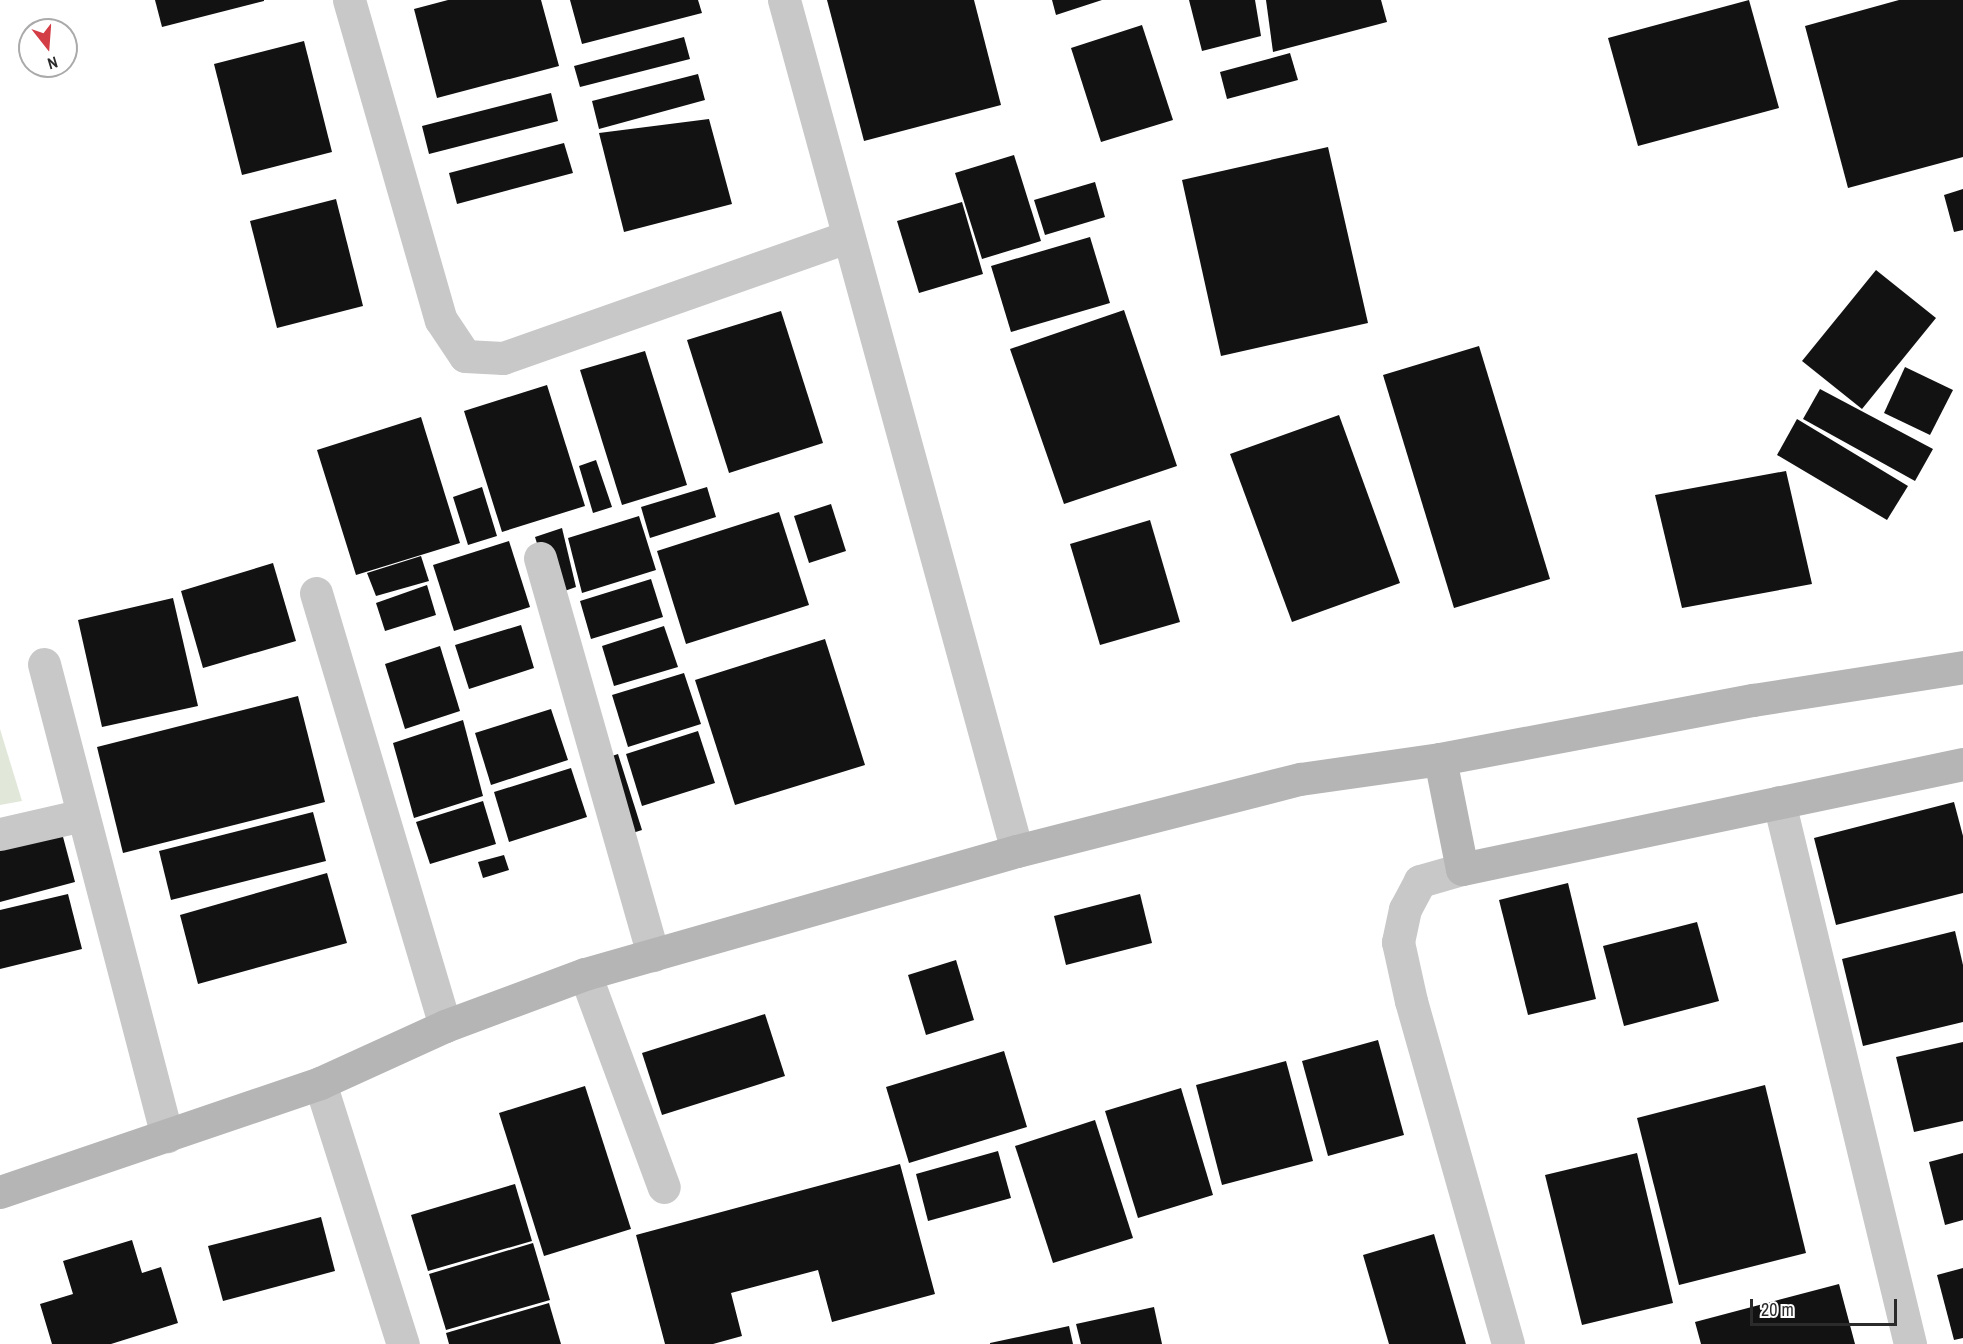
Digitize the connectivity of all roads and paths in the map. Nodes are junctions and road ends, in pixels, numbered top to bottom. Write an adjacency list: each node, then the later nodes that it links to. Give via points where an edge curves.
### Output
1 (349, 0): 3 (street, via 441,320 465,356 503,358)
2 (784, 0): 3 (street)
3 (847, 237): 13 (street)
4 (540, 558): 15 (street)
5 (316, 593): 17 (street)
6 (44, 663): 11 (street)
7 (1963, 667): 8 (street, via 1753,700)
8 (1440, 759): 13 (street, via 1300,779); 14 (street)
9 (1963, 764): 10 (street)
10 (1779, 802): 14 (street); 24 (street)
11 (83, 814): 12 (street); 19 (street)
12 (0, 834)
13 (1017, 852): 15 (street)
14 (1462, 869): 23 (street, via 1420,881 1405,909 1398,942 1411,1001)
15 (653, 955): 16 (street)
16 (585, 974): 17 (street); 20 (street)
17 (445, 1026): 18 (street)
18 (320, 1083): 19 (street); 22 (street)
19 (167, 1136): 21 (street)
20 (664, 1187)
21 (0, 1192)
22 (403, 1344)
23 (1508, 1344)
24 (1910, 1344)

